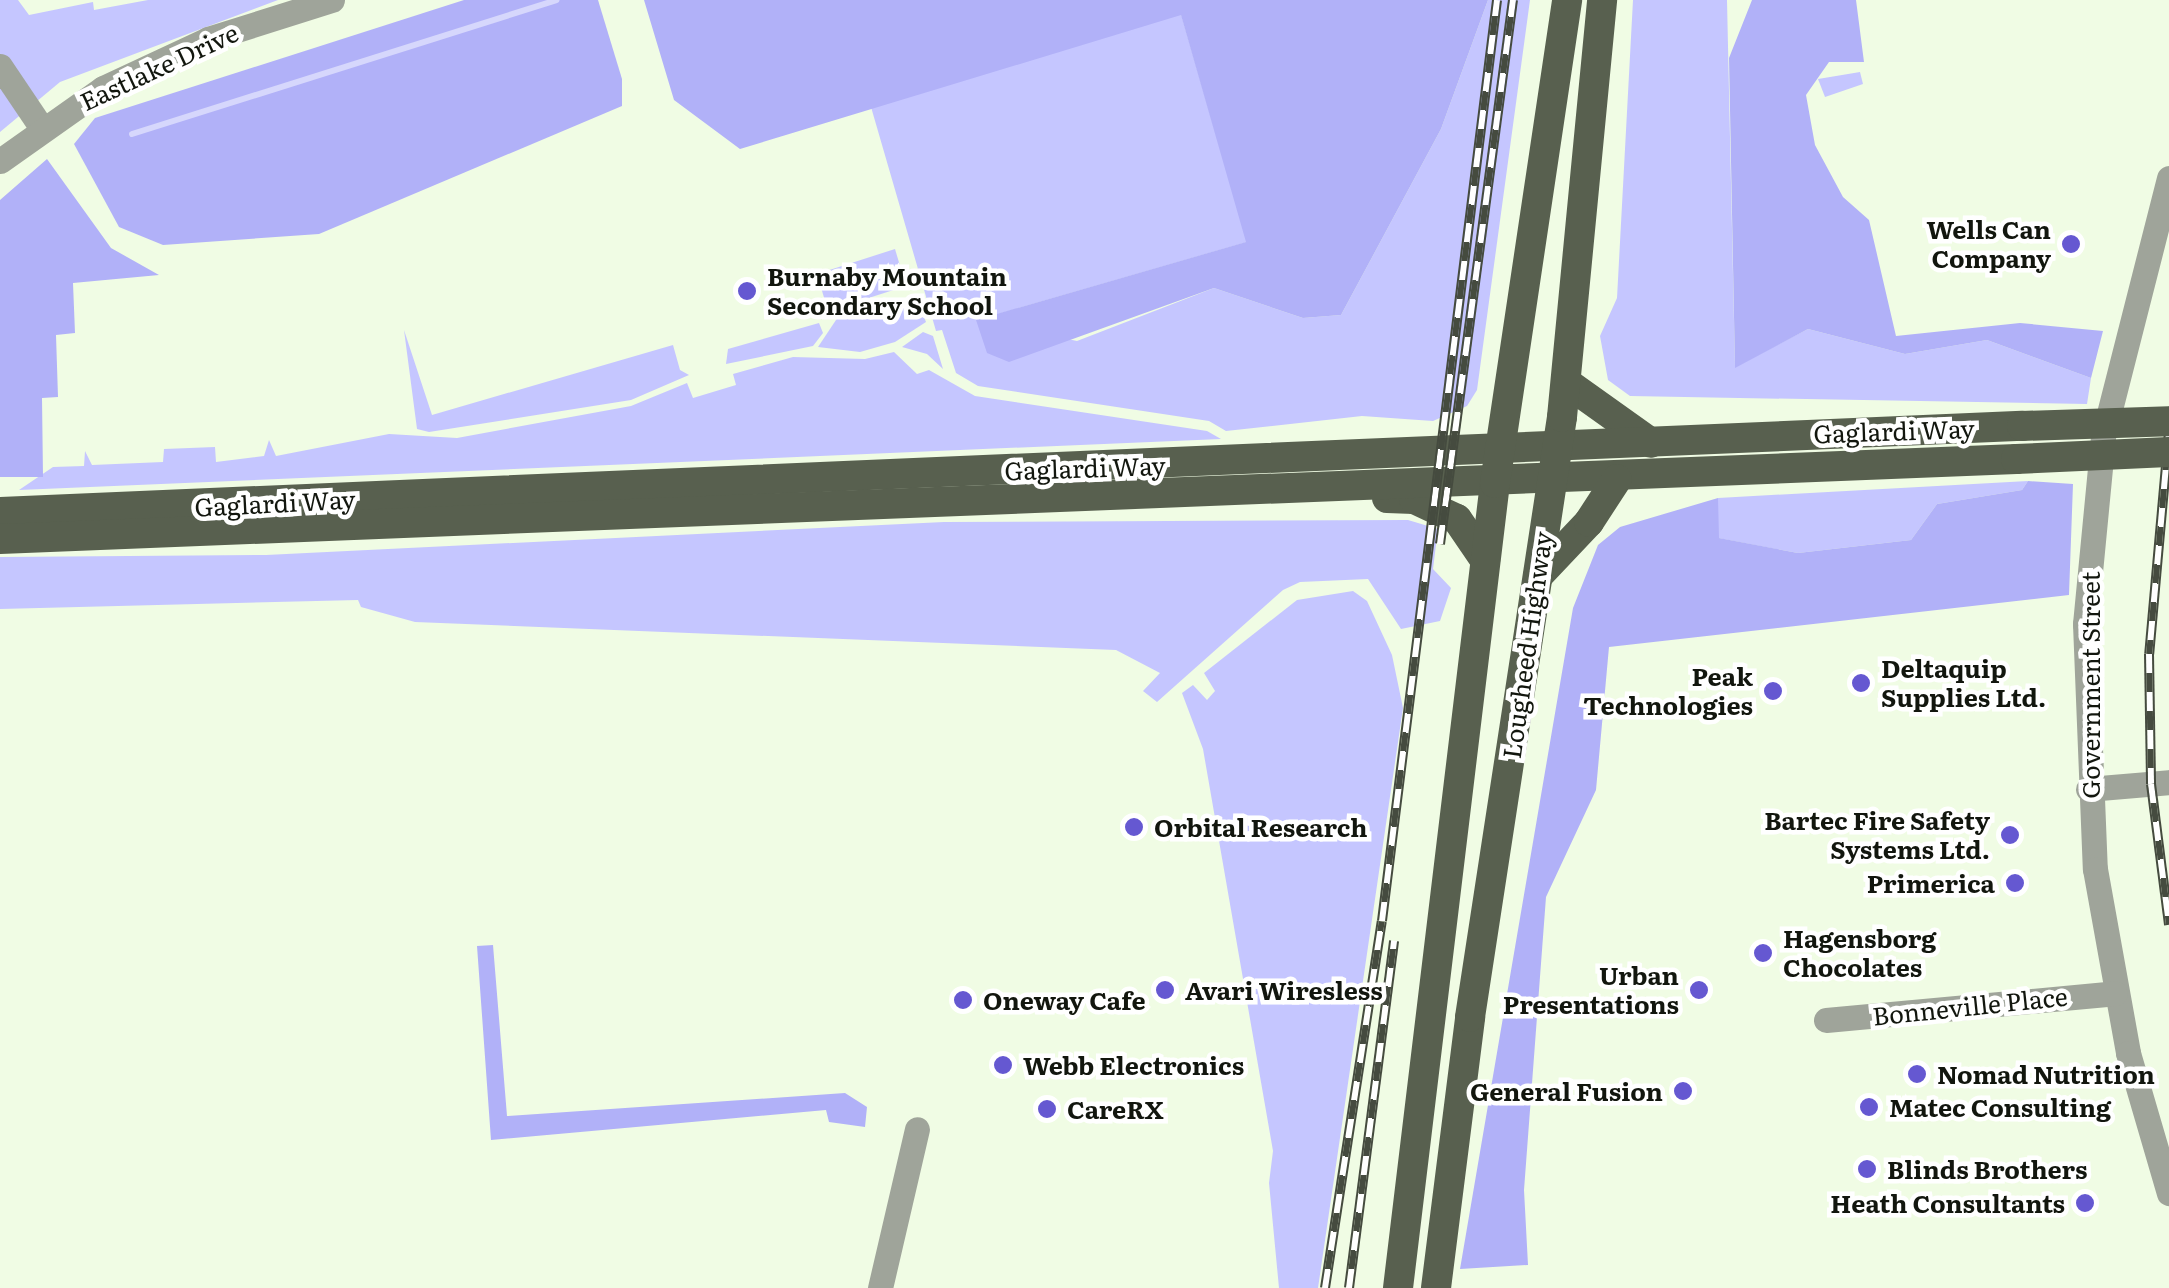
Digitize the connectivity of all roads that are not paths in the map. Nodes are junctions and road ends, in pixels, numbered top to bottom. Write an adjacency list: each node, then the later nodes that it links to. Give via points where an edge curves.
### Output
1 (332, 0): 5 (street, Eastlake Drive, via 208,39 103,88)
2 (1567, 0): 12 (main road, Lougheed Highway)
3 (1602, 0): 8 (main road, Lougheed Highway)
4 (0, 66): 5 (street)
5 (41, 127): 6 (street, Eastlake Drive)
6 (0, 161)
7 (2169, 178): 23 (street, Government Street, via 2102,436 2085,624)
8 (1567, 382): 10 (main road); 11 (main road, Lougheed Highway)
9 (2169, 421): 10 (main road, Gaglardi Way, bridge)
10 (1651, 443): 11 (main road, Gaglardi Way)
11 (1557, 449): 12 (main road, Gaglardi Way); 15 (main road, Lougheed Highway)
12 (1500, 451): 16 (main road, Lougheed Highway); 18 (main road, Gaglardi Way)
13 (2169, 452): 14 (main road, Gaglardi Way, bridge)
14 (1617, 480): 15 (main road, Gaglardi Way); 21 (main road, via 1589,522)
15 (1551, 481): 16 (main road, Gaglardi Way); 21 (main road, Lougheed Highway)
16 (1495, 483): 17 (main road, Gaglardi Way); 20 (main road, Lougheed Highway)
17 (1295, 488): 19 (main road, Gaglardi Way); 20 (main road, via 1414,499 1457,518)
18 (0, 512)
19 (0, 540)
20 (1486, 560): 29 (main road, Lougheed Highway)
21 (1538, 576): 30 (main road, Lougheed Highway)
22 (2169, 782): 23 (street)
23 (2088, 789): 24 (street, Government Street)
24 (2115, 993): 25 (street, Bonneville Place); 27 (street, Government Street)
25 (1826, 1020)
26 (917, 1129): 28 (street)
27 (2169, 1192)
28 (880, 1288)
29 (1398, 1288)
30 (1436, 1288)

